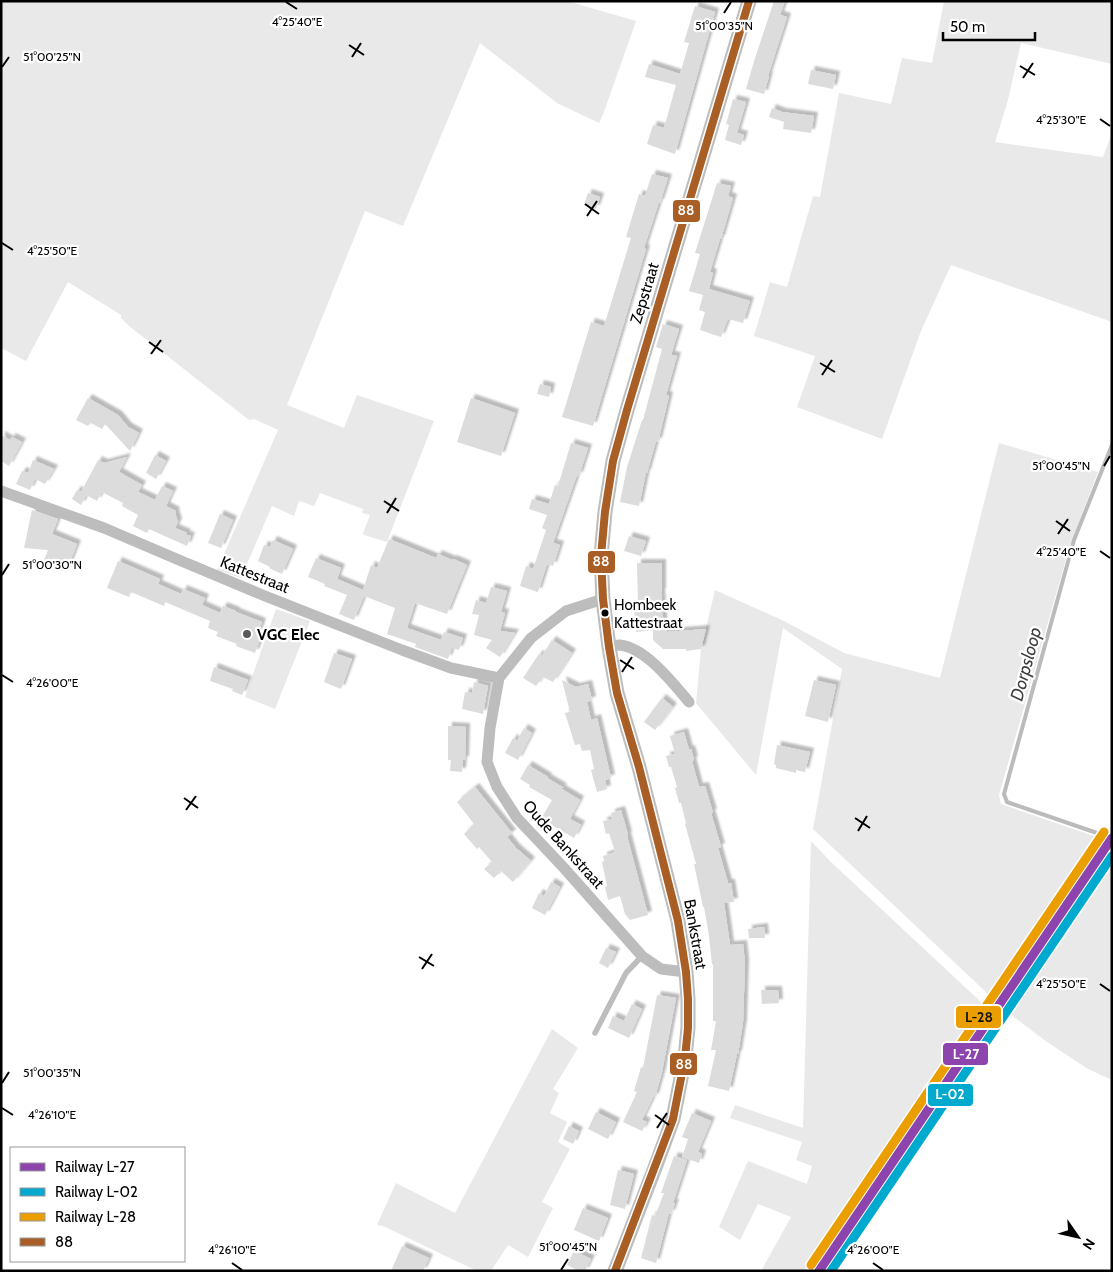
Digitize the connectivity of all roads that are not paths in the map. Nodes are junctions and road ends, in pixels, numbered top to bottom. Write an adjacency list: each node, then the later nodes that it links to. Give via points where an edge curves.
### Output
1 (749, 1): 3 (street, Zepstraat, via 612,461 601,556)
2 (1, 490): 5 (street, Kattestraat, via 104,528 426,659)
3 (603, 599): 4 (street, Bankstraat); 5 (street, Oude Bankstraat, via 566,611 531,638)
4 (609, 647): 6 (street, via 620,645 649,659); 8 (street, Bankstraat, via 618,693 678,921)
5 (499, 678): 7 (street, Oude Bankstraat, via 487,762 497,787 517,818)
6 (688, 702)
7 (642, 956): 8 (street, Oude Bankstraat, via 661,969); 9 (lane, via 626,973)
8 (686, 972): 10 (street, Bankstraat, via 688,1028 673,1119)
9 (595, 1033)
10 (615, 1271)

